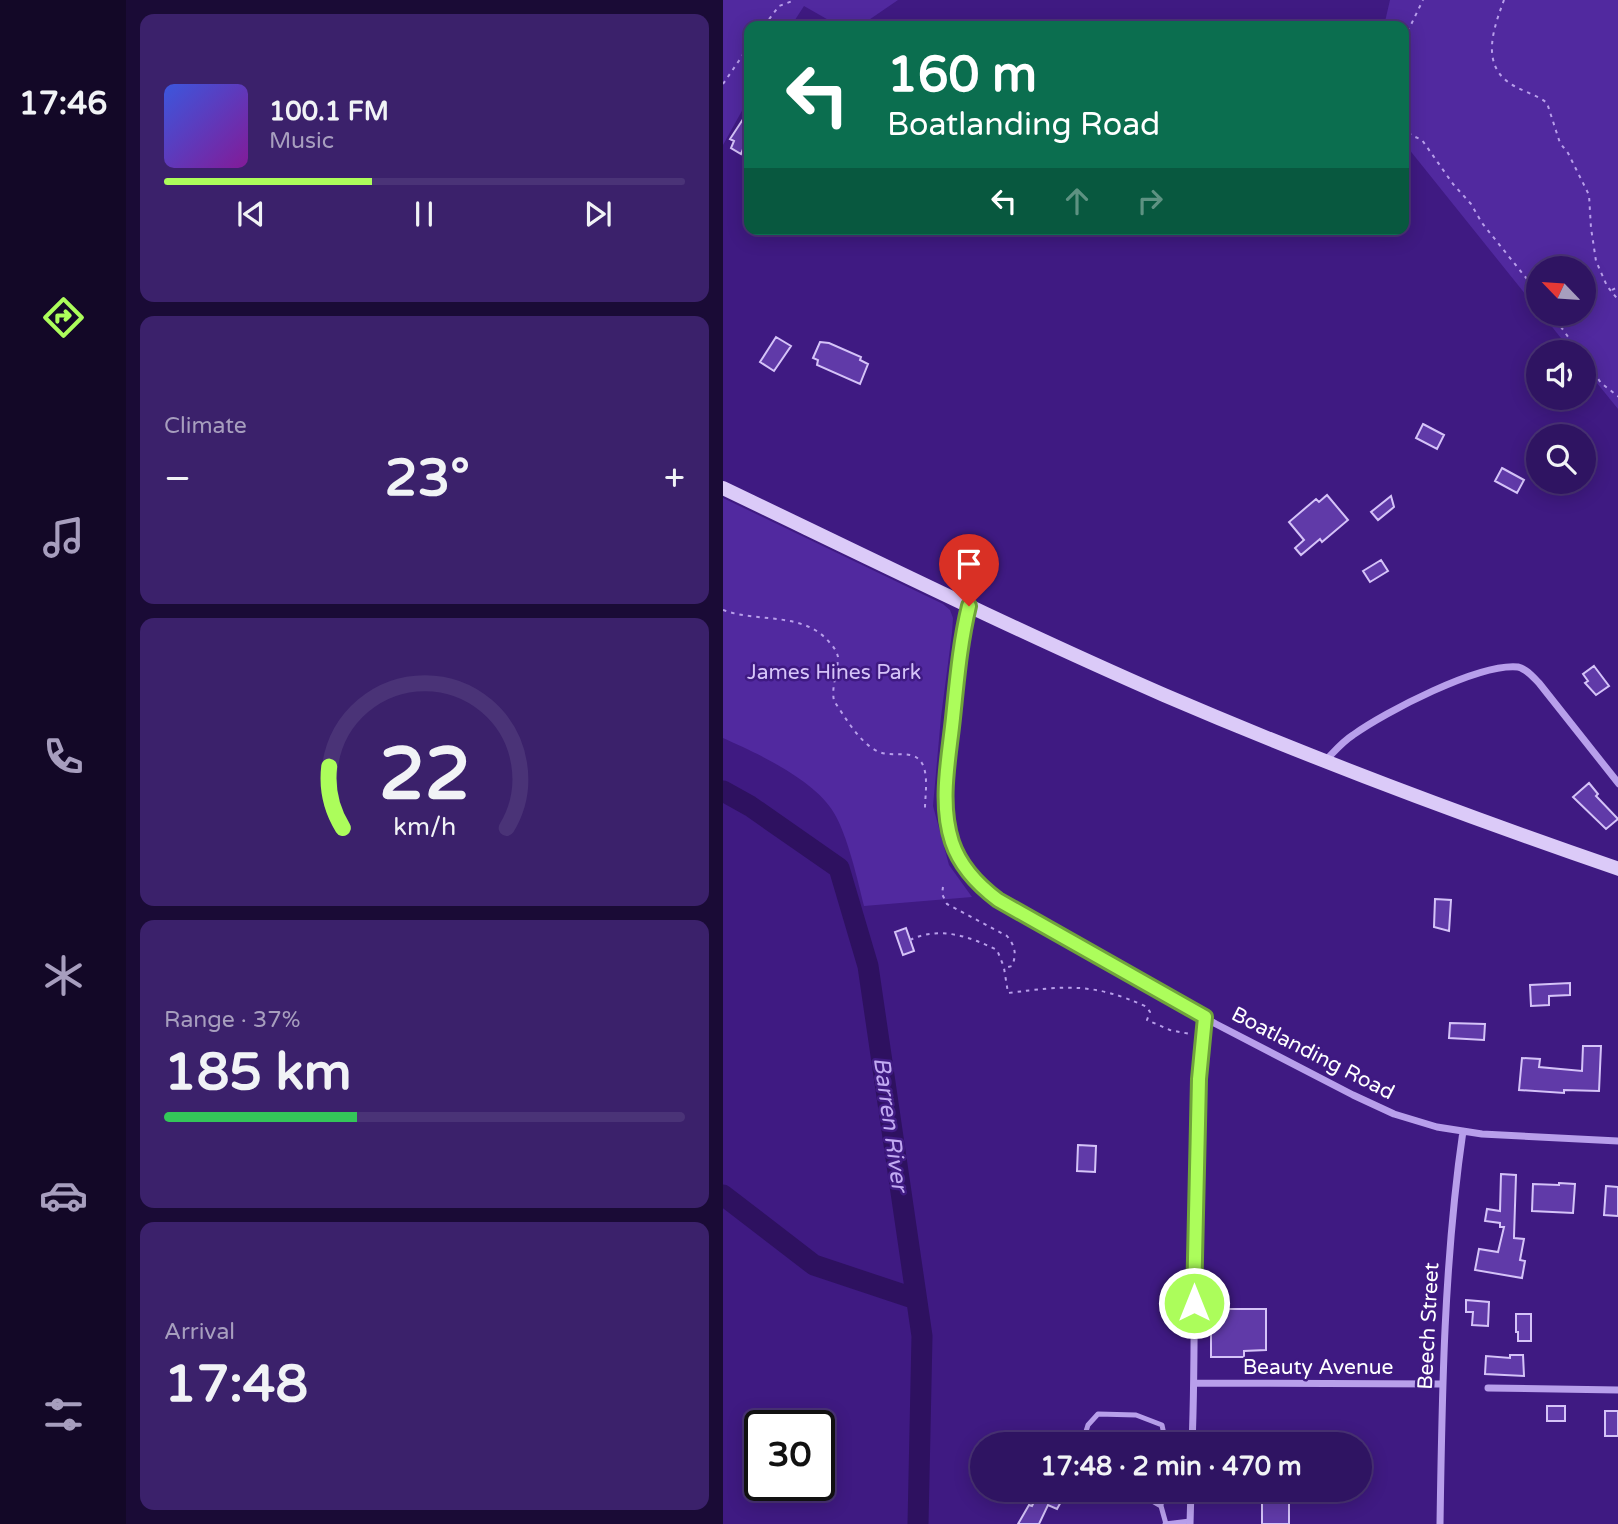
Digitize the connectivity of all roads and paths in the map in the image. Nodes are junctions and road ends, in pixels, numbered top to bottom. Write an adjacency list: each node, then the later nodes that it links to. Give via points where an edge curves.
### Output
1 (795, 0): 4 (path, via 779,6)
2 (1423, 0): 5 (path)
3 (1504, 0): 11 (path, via 1491,56 1498,73 1509,83 1547,103 1559,143 1589,195 1596,261)
4 (768, 21)
5 (1409, 29)
6 (744, 53): 7 (path)
7 (723, 84)
8 (1409, 132): 9 (path, via 1422,141)
9 (1526, 277)
10 (1618, 286): 11 (path)
11 (1611, 291): 12 (path)
12 (1618, 301)
13 (1596, 376): 14 (path)
14 (1618, 397)
15 (723, 488): 16 (main road)
16 (969, 606): 18 (main road); 25 (street, Boatlanding Road, via 959,646 946,799 950,835 963,863 977,883 998,900)
17 (723, 610): 20 (path, via 792,620 823,634 838,657 834,701 876,751 913,755 921,762 926,771)
18 (1324, 761): 19 (street, via 1354,734 1421,697 1472,677 1517,667 1539,683); 21 (main road)
19 (1618, 784)
20 (925, 808)
21 (1618, 869)
22 (943, 887): 24 (path, via 947,904 1014,944 1016,957 1012,966)
23 (910, 940): 24 (path, via 950,933 997,950)
24 (1004, 968): 26 (path, via 1008,993 1069,987 1110,993 1147,1007 1147,1020)
25 (1205, 1017): 27 (street, Boatlanding Road, via 1374,1105 1416,1121); 29 (street, via 1196,1145)
26 (1190, 1034)
27 (1463, 1131): 28 (street, Boatlanding Road); 30 (street, Beech Street, via 1450,1239)
28 (1618, 1141)
29 (1194, 1383): 30 (street, Beauty Avenue); 35 (street)
30 (1442, 1384): 42 (street, Beech Street)
31 (1488, 1388): 32 (street)
32 (1618, 1390)
33 (1086, 1432): 34 (lane, via 1098,1414 1137,1415 1162,1425)
34 (1163, 1432)
35 (1192, 1432)
36 (1155, 1502): 39 (lane)
37 (1162, 1502): 39 (lane)
38 (1191, 1502): 40 (street)
39 (1162, 1506): 41 (lane)
40 (1190, 1523): 41 (lane)
41 (1165, 1524)
42 (1440, 1524)

